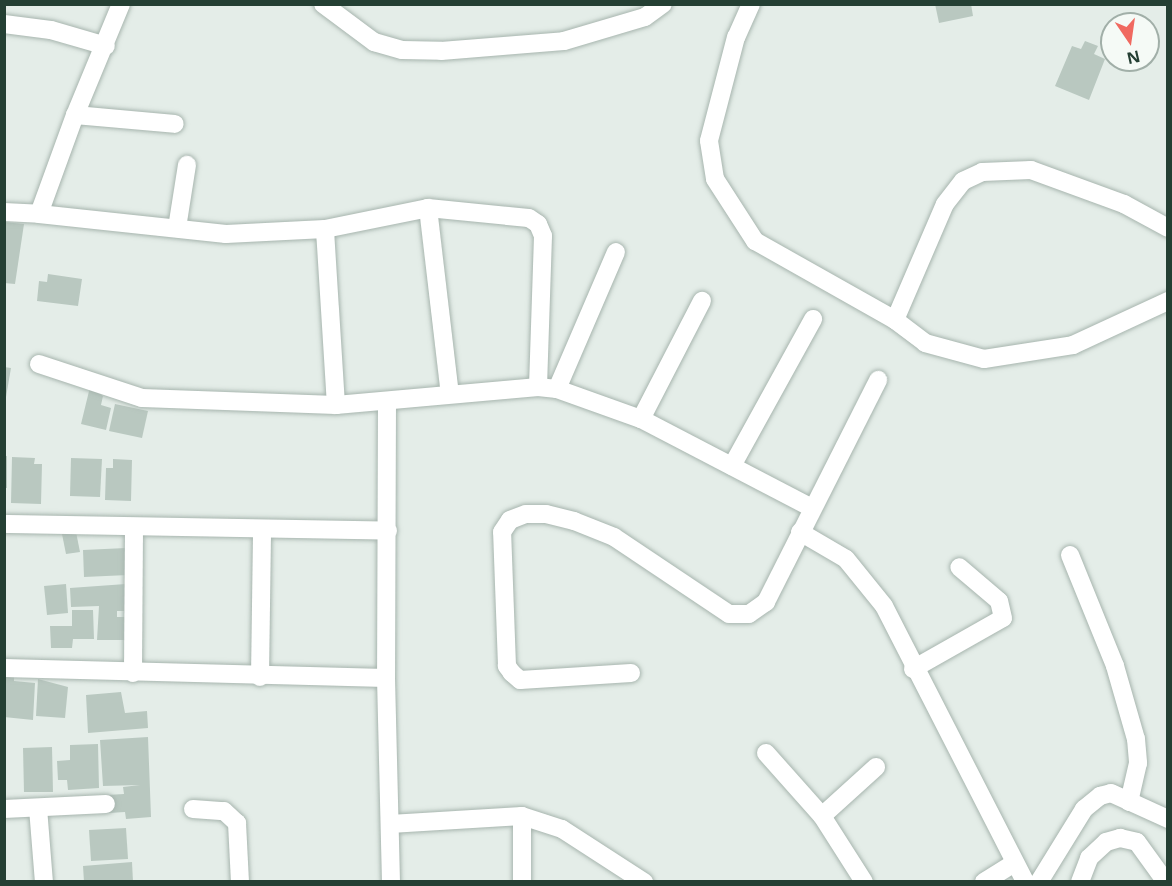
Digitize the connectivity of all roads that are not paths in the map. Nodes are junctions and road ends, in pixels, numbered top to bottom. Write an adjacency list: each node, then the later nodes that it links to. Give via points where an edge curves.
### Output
1 (121, 4): 6 (street)
2 (323, 4): 3 (street, via 374,42 402,50 441,51 564,41 645,17)
3 (663, 4)
4 (751, 4): 20 (street, via 736,37 715,111 709,141 715,179 754,240)
5 (4, 24): 6 (street, via 51,30)
6 (106, 46): 7 (street)
7 (75, 115): 8 (street); 12 (street)
8 (176, 124)
9 (187, 165): 13 (street)
10 (428, 208): 15 (street); 23 (street, via 529,218 538,224 543,236); 25 (street)
11 (4, 212): 12 (street)
12 (39, 214): 13 (street)
13 (177, 228): 15 (street, via 249,234)
14 (1167, 228): 20 (street, via 1114,199 1031,170 982,172 963,181 945,204)
15 (325, 229): 27 (street)
16 (616, 252): 24 (street)
17 (702, 301): 28 (street)
18 (1167, 301): 20 (street, via 1073,345 984,359 925,343)
19 (813, 320): 29 (street)
20 (895, 320)
21 (39, 364): 27 (street, via 142,398)
22 (878, 380): 30 (street)
23 (538, 387): 24 (street); 25 (street)
24 (557, 389): 28 (street)
25 (450, 394): 26 (street)
26 (387, 403): 27 (street); 34 (street)
27 (336, 405)
28 (641, 419): 29 (street)
29 (732, 466): 30 (street)
30 (812, 508): 35 (street)
31 (4, 524): 32 (street)
32 (134, 527): 33 (street); 40 (street)
33 (262, 530): 34 (street); 42 (street)
34 (388, 531): 43 (street)
35 (800, 532): 39 (street, via 846,559 867,582 884,606); 41 (street, via 766,602 740,615 729,614 614,537 546,514 526,514 510,520 502,532 507,666 512,674 520,680)
36 (1070, 555): 46 (street, via 1115,666 1136,739 1138,763)
37 (959, 567): 39 (street, via 999,601 1003,618)
38 (4, 668): 40 (street)
39 (913, 669): 55 (street)
40 (133, 673): 42 (street)
41 (631, 673)
42 (260, 677): 43 (street)
43 (386, 678): 54 (street)
44 (766, 753): 52 (street)
45 (876, 767): 52 (street)
46 (1129, 802): 53 (street); 64 (street, via 1111,793 1090,801)
47 (106, 804): 48 (street)
48 (38, 808): 50 (street); 56 (street)
49 (193, 809): 57 (street, via 224,811 237,823)
50 (4, 810)
51 (522, 816): 54 (street); 59 (street); 60 (street, via 562,829)
52 (822, 816): 61 (street)
53 (1167, 819)
54 (390, 824): 58 (street)
55 (1014, 863): 62 (street); 63 (street)
56 (44, 882)
57 (240, 882)
58 (391, 882)
59 (522, 882)
60 (644, 882)
61 (864, 882)
62 (984, 882)
63 (1025, 882)
64 (1039, 882)
65 (1080, 882): 66 (street, via 1089,858 1106,842 1120,838 1137,842)
66 (1166, 882)

